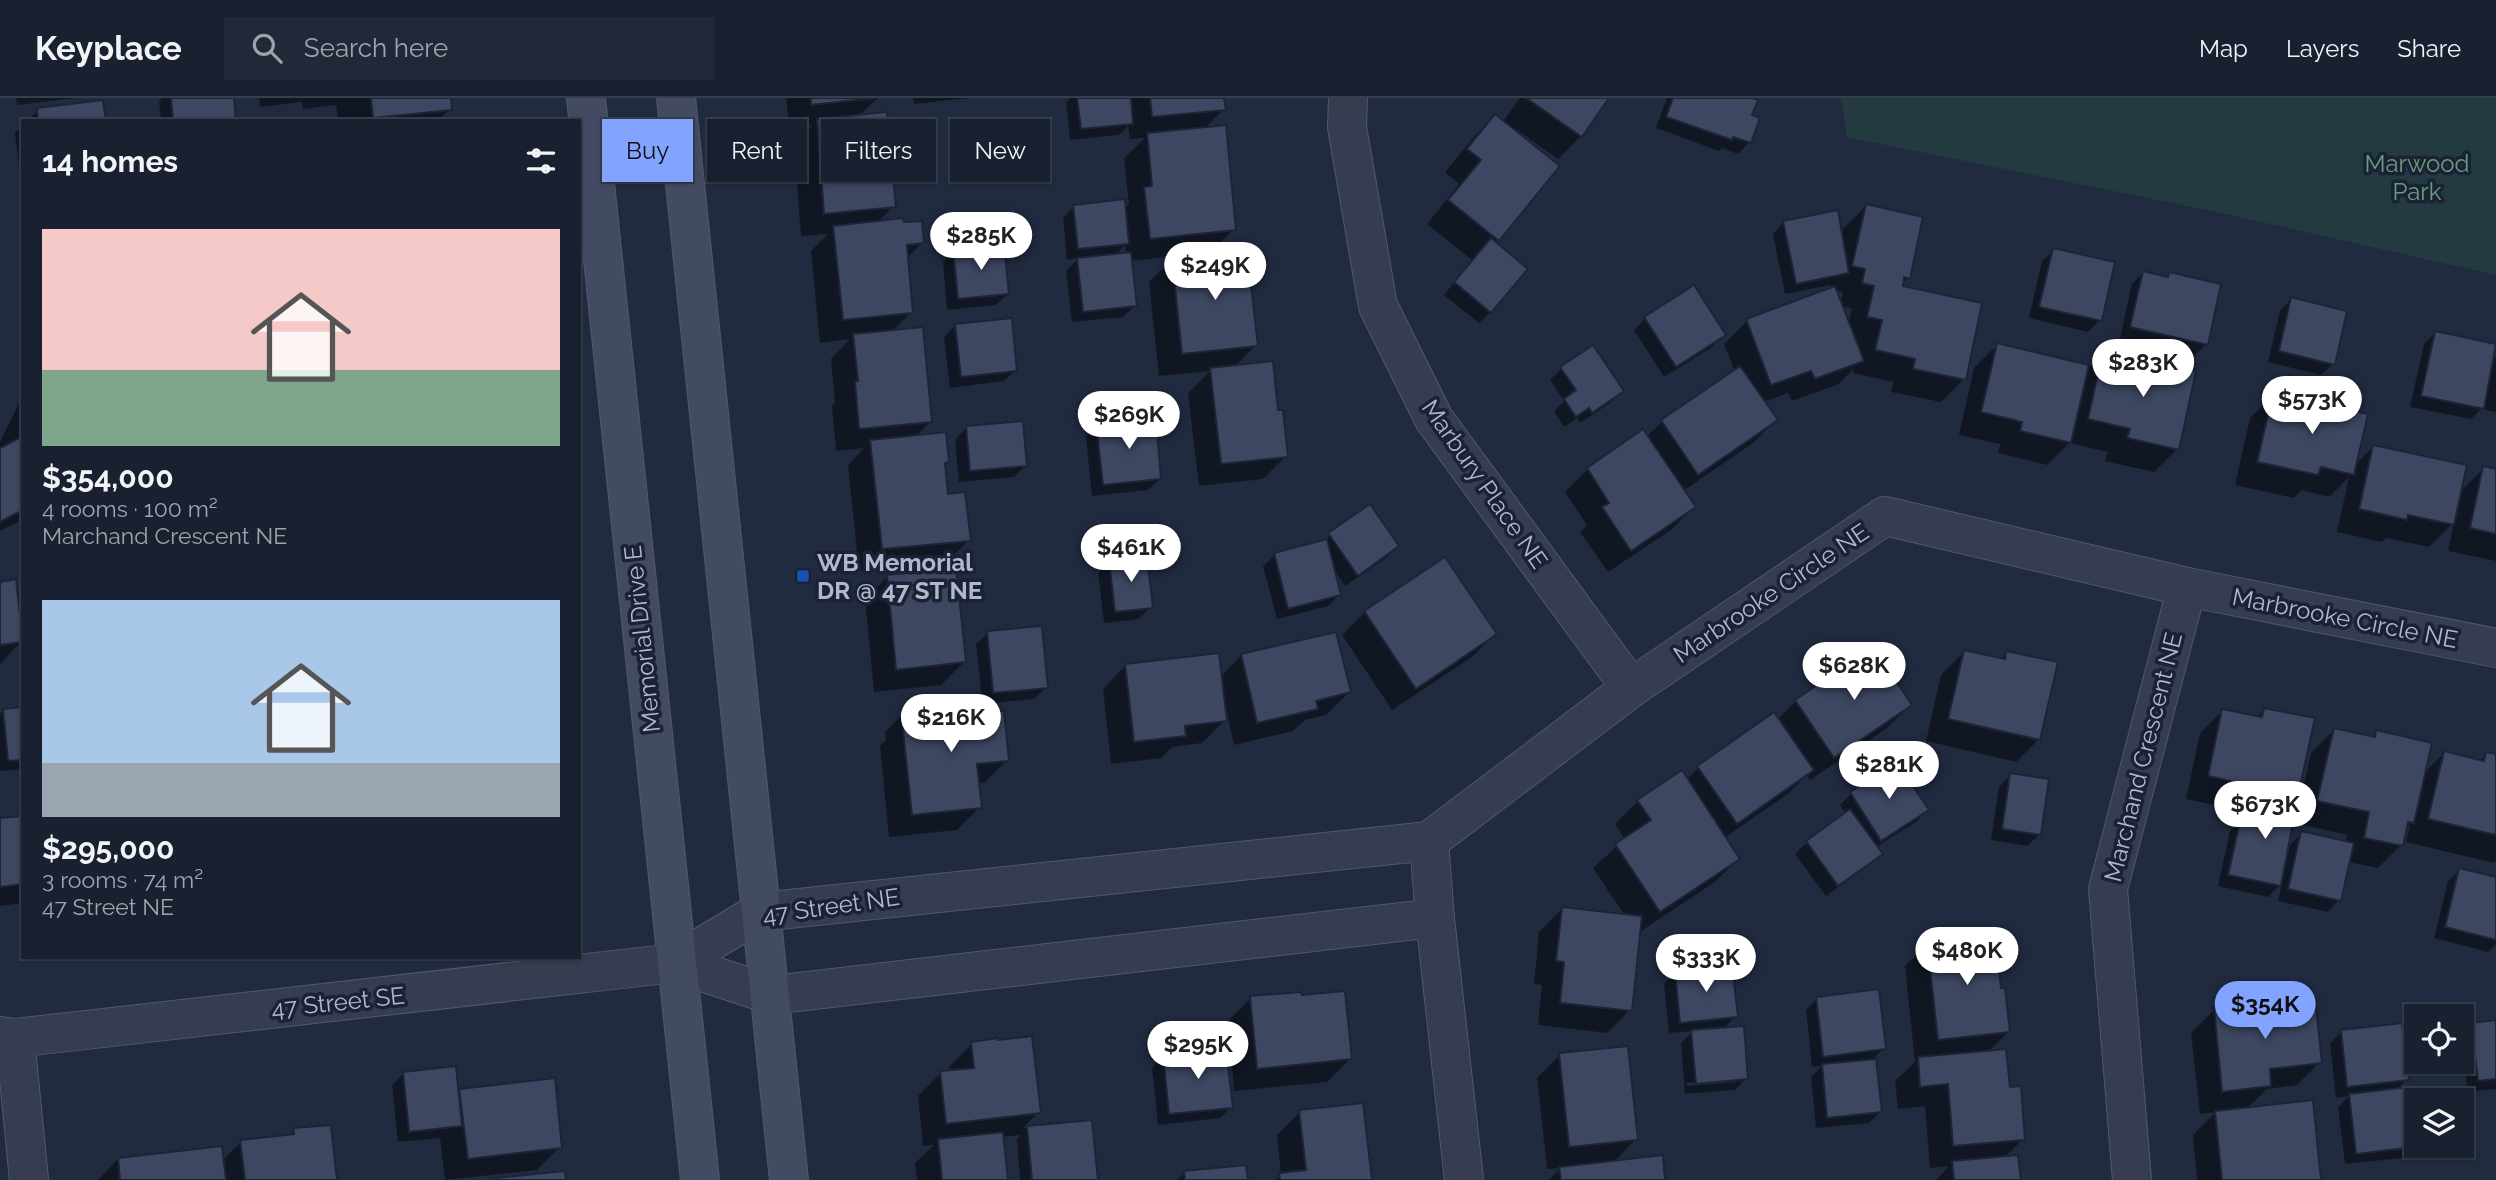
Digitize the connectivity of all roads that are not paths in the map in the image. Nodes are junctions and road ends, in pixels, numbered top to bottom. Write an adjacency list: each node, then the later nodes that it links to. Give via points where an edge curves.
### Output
1 (586, 98): 10 (main road, Memorial Drive E)
2 (676, 98): 8 (main road)
3 (1348, 98): 6 (street, Marbury Place NE, via 1347,127 1378,306 1434,419)
4 (2187, 587): 5 (street, Marbrooke Circle NE); 6 (street, Marbrooke Circle NE, via 1885,516); 17 (street, Marchand Crescent NE, via 2108,889)
5 (2496, 648)
6 (1631, 688): 7 (street, Marbrooke Circle NE)
7 (1429, 841): 8 (street, 47 Street NE); 9 (street)
8 (760, 912): 10 (street, 47 Street NE); 11 (main road)
9 (1435, 918): 11 (street); 16 (street)
10 (676, 963): 11 (street); 12 (street, 47 Street SE); 14 (main road, Memorial Drive E)
11 (772, 995): 15 (main road)
12 (7, 1037): 13 (street)
13 (29, 1180)
14 (700, 1180)
15 (789, 1180)
16 (1464, 1180)
17 (2132, 1180)

